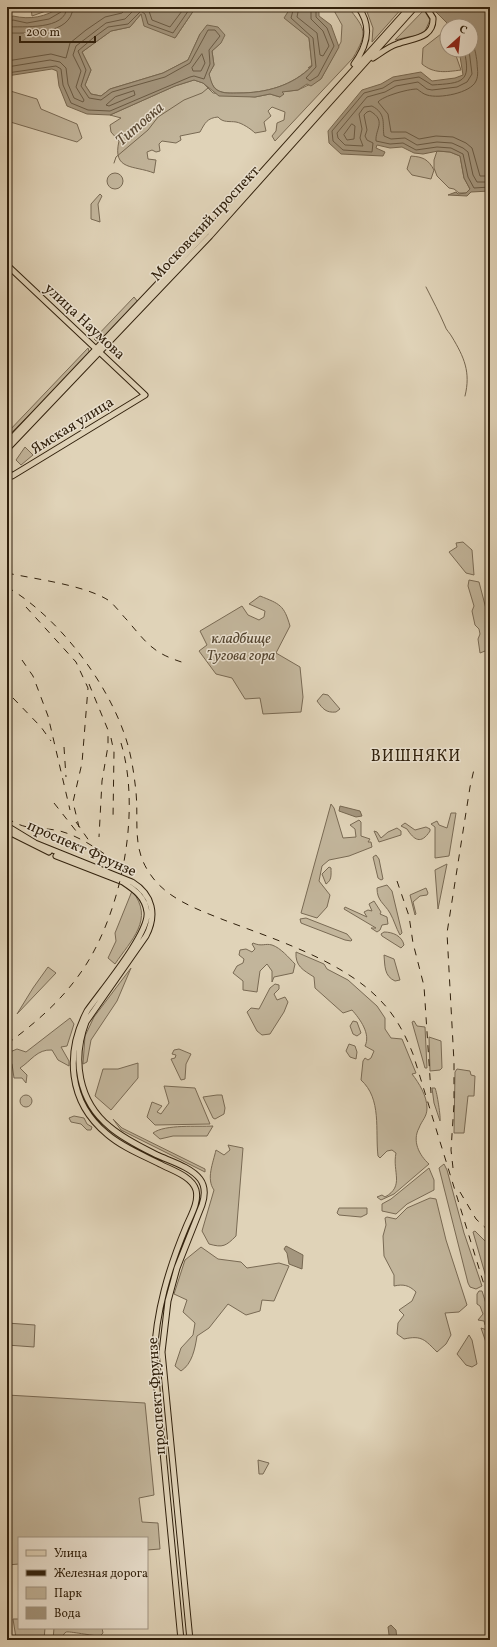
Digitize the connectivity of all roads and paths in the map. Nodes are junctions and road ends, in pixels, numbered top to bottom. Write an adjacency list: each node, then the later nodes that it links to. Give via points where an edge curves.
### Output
1 (359, 7): 8 (main road, via 367,23 367,36 361,52)
2 (372, 7): 3 (main road)
3 (378, 7)
4 (410, 7): 8 (main road, Московский проспект)
5 (415, 7): 7 (main road, Московский проспект)
6 (426, 7): 7 (main road, via 433,18 432,28 427,34 390,47)
7 (360, 70): 10 (main road, Московский проспект, via 210,236)
8 (344, 79): 10 (main road, Московский проспект)
9 (7, 265): 10 (main road, улица Наумова)
10 (99, 350): 11 (main road, улица Наумова); 12 (main road, Московский проспект); 13 (main road, Московский проспект)
11 (145, 395): 14 (main road, Ямская улица, via 12,476)
12 (7, 443)
13 (7, 449)
14 (7, 472)
15 (7, 826): 18 (main road, проспект Фрунзе, via 41,846 132,882 144,892 152,908 152,921 146,936 86,1022 79,1044 78,1066 90,1104 109,1127 133,1143 194,1173 203,1184 205,1192 177,1268 168,1301 162,1352)
16 (7, 831): 17 (main road, проспект Фрунзе, via 37,848 123,882 141,895 148,914 142,934 86,1011 75,1039 73,1064 79,1096 94,1121 106,1134 182,1175 196,1190 195,1205 164,1286 154,1358)
17 (181, 1640)
18 (190, 1640)

